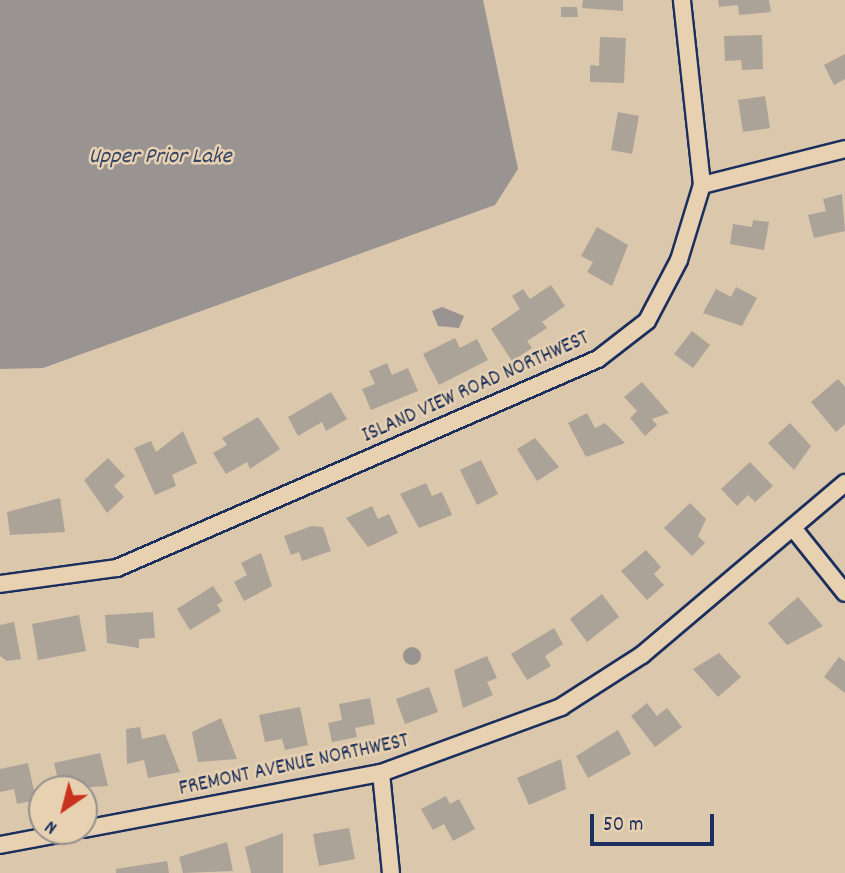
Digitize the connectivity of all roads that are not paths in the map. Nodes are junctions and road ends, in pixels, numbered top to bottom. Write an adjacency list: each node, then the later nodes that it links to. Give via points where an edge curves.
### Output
1 (682, 0): 3 (street, ISLAND VIEW ROAD NORTHWEST)
2 (845, 149): 3 (street)
3 (702, 186): 6 (street, ISLAND VIEW ROAD NORTHWEST, via 679,260 648,321 598,359 117,568)
4 (845, 483): 5 (street, FREMONT AVENUE NORTHWEST)
5 (793, 528): 7 (street); 8 (street, FREMONT AVENUE NORTHWEST, via 642,654 561,707)
6 (0, 584)
7 (845, 593)
8 (381, 773): 9 (street, FREMONT AVENUE NORTHWEST); 12 (street)
9 (98, 826)
10 (28, 840): 11 (street)
11 (0, 845)
12 (391, 873)

